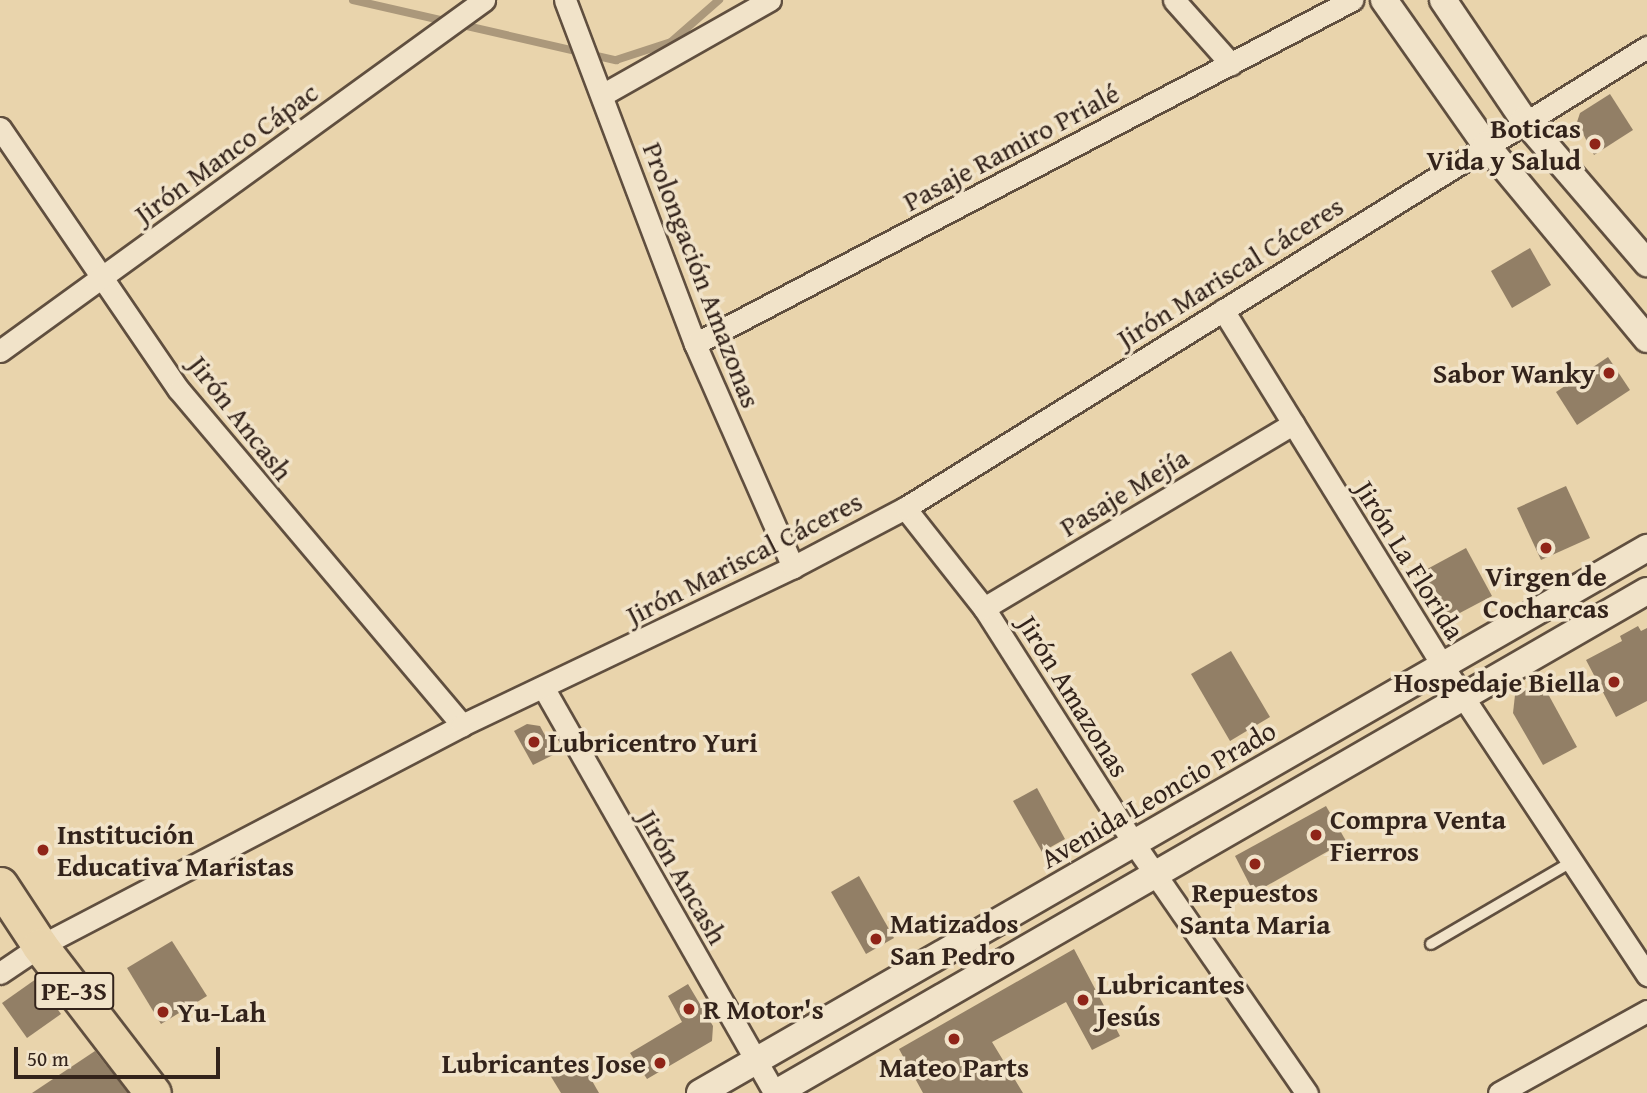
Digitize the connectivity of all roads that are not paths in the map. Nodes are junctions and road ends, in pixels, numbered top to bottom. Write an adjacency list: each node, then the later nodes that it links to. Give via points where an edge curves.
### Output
1 (565, 0): 10 (street, Prolongación Amazonas)
2 (770, 0): 10 (street)
3 (1174, 0): 9 (street)
4 (1352, 0): 9 (street, Pasaje Ramiro Prialé)
5 (1384, 0): 13 (street)
6 (1443, 0): 11 (street)
7 (483, 1): 15 (street, Jirón Manco Cápac)
8 (1647, 47): 11 (street, Jirón Mariscal Cáceres)
9 (1231, 64): 18 (street, Pasaje Ramiro Prialé)
10 (601, 92): 18 (street, Prolongación Amazonas)
11 (1524, 120): 13 (street, Jirón Mariscal Cáceres); 14 (street)
12 (0, 128): 15 (street, Jirón Ancash)
13 (1486, 145): 16 (street, Jirón Mariscal Cáceres); 17 (street)
14 (1647, 263)
15 (103, 277): 19 (street, Jirón Manco Cápac); 29 (street, Jirón Ancash, via 179,390)
16 (1223, 310): 20 (street, Jirón La Florida); 21 (street, Jirón Mariscal Cáceres)
17 (1647, 339)
18 (695, 344): 23 (street, Prolongación Amazonas)
19 (0, 351)
20 (1293, 424): 25 (street, Pasaje Mejía); 26 (street, Jirón La Florida)
21 (905, 508): 23 (street, Jirón Mariscal Cáceres); 25 (street, Jirón Amazonas)
22 (1647, 548): 26 (street, Avenida Leoncio Prado)
23 (793, 568): 27 (street, Jirón Mariscal Cáceres)
24 (1647, 591): 28 (street)
25 (984, 608): 30 (street, Jirón Amazonas)
26 (1443, 665): 28 (street, Jirón La Florida); 30 (street, Avenida Leoncio Prado)
27 (543, 687): 29 (street, Jirón Mariscal Cáceres); 39 (street, Jirón Ancash)
28 (1465, 695): 31 (street, Jirón La Florida); 32 (street)
29 (462, 725): 35 (street, Jirón Mariscal Cáceres)
30 (1135, 845): 32 (street, Jirón Amazonas); 39 (street, Avenida Leoncio Prado)
31 (1573, 861): 34 (lane); 37 (street, Jirón La Florida)
32 (1156, 875): 42 (street); 43 (street, Jirón Amazonas)
33 (0, 885): 35 (highway, PE-3S)
34 (1431, 944)
35 (40, 946): 36 (street, Jirón Mariscal Cáceres); 40 (highway, PE-3S)
36 (0, 973)
37 (1647, 975)
38 (1647, 1011): 44 (street)
39 (756, 1062): 41 (street, Avenida Leoncio Prado); 42 (street, Jirón Ancash)
40 (153, 1093)
41 (700, 1093)
42 (776, 1093)
43 (1307, 1093)
44 (1499, 1093)

